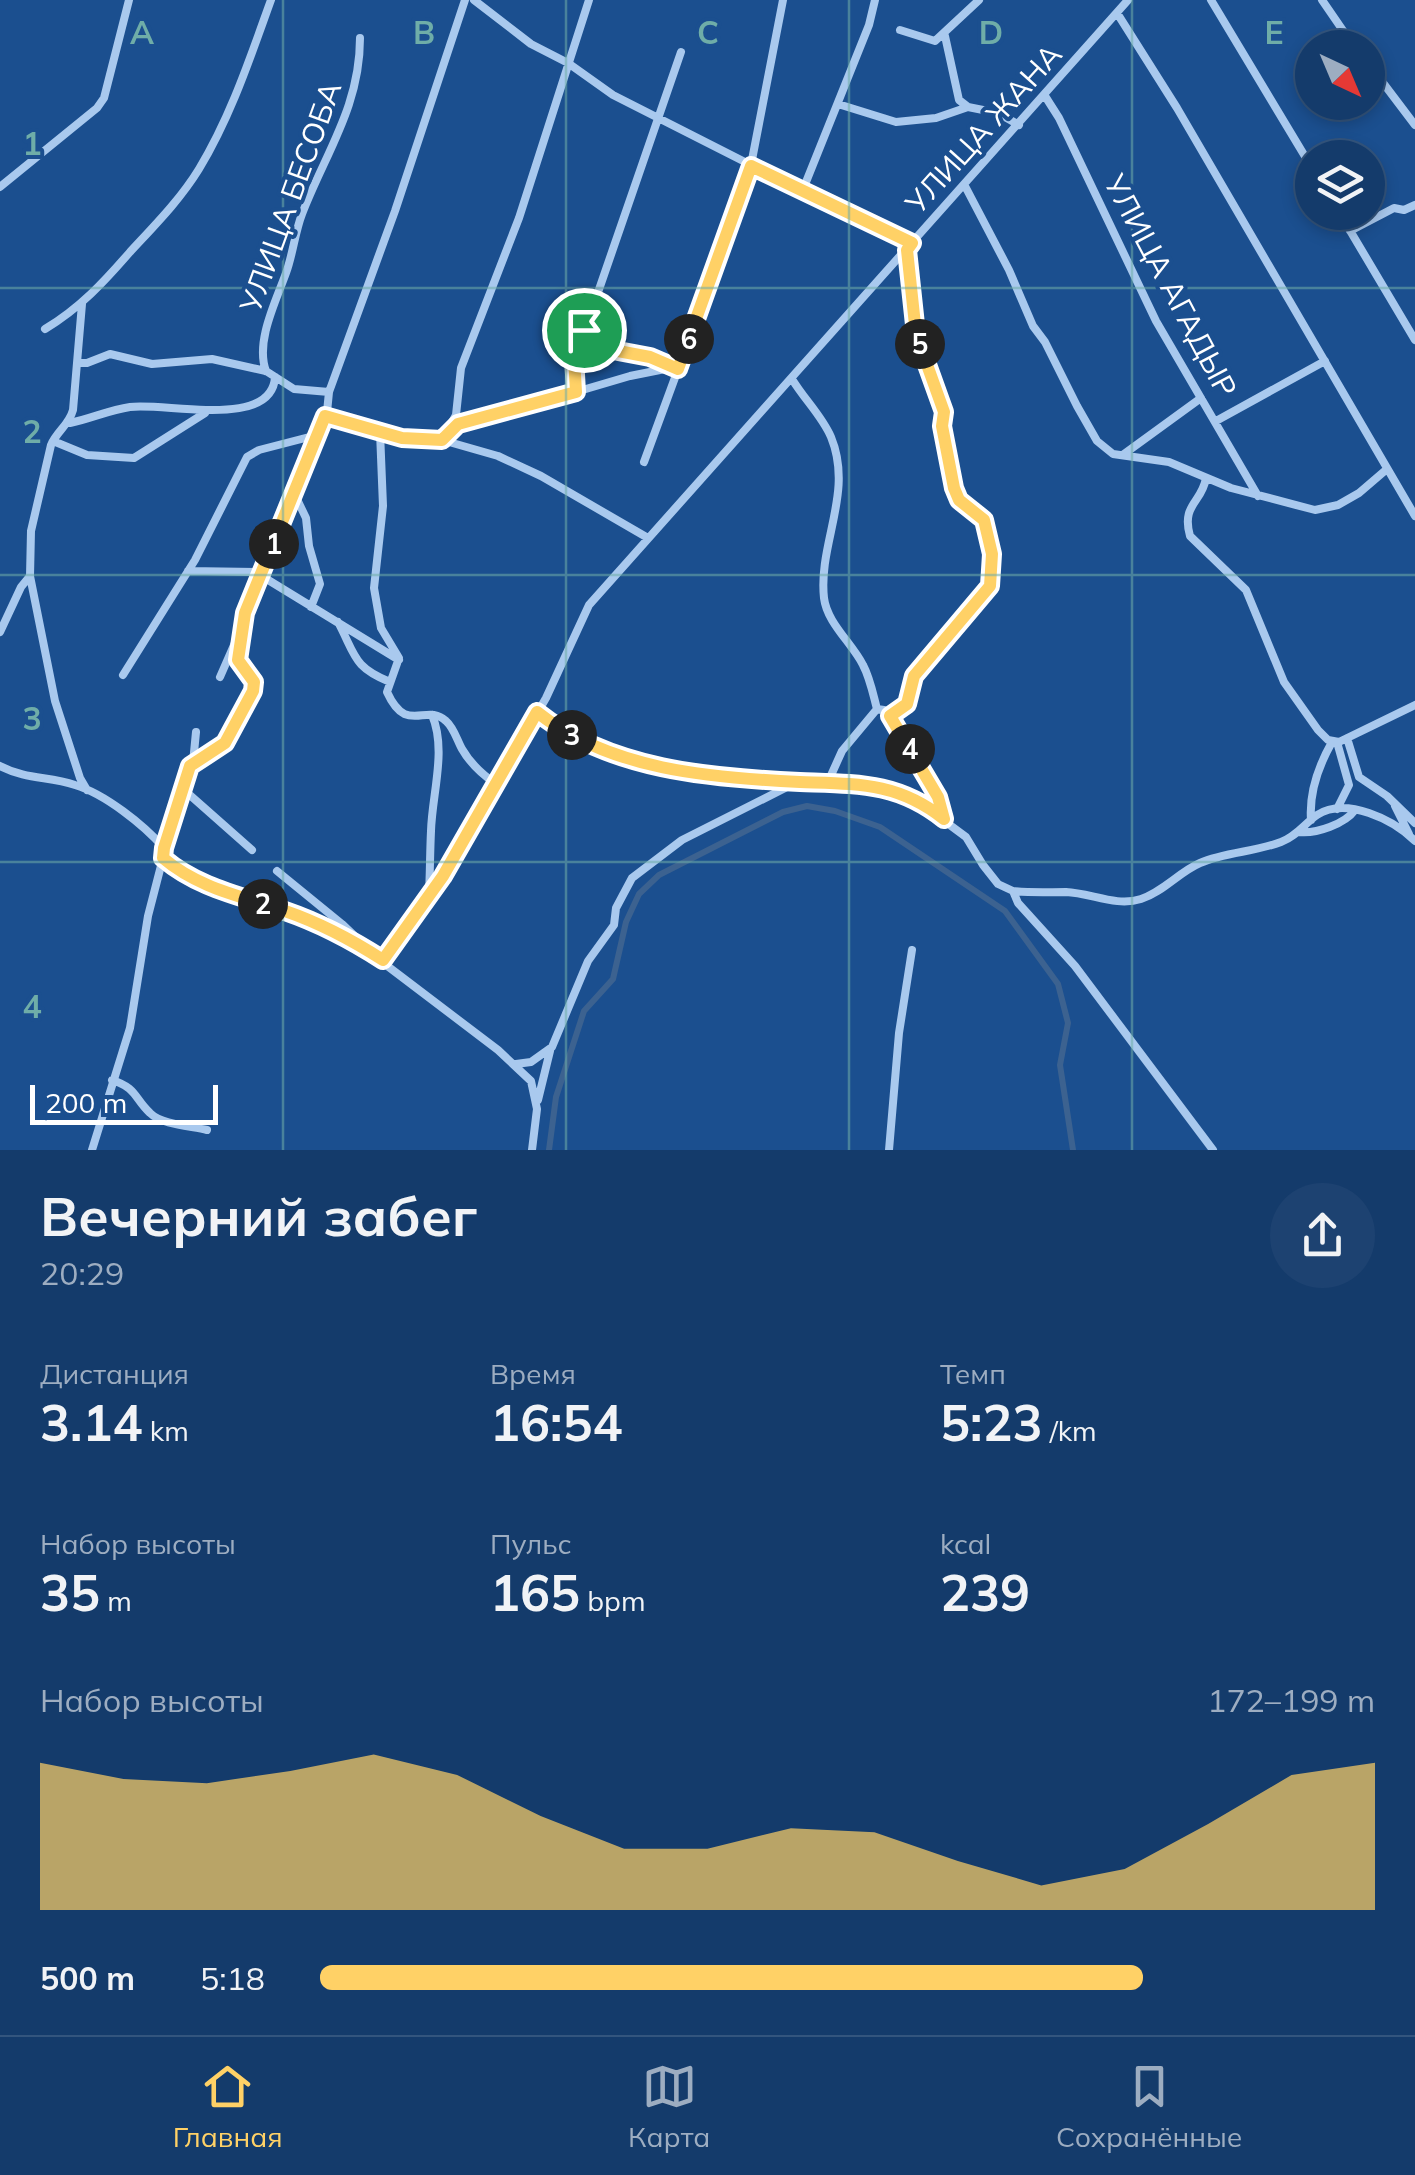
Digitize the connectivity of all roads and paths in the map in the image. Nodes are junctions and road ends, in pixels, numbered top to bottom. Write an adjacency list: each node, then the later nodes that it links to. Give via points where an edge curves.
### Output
1 (130, 0): 29 (street, via 104,98)
2 (271, 0): 34 (street, via 221,130 197,172)
3 (465, 0): 44 (street)
4 (474, 0): 18 (street)
5 (589, 0): 18 (street)
6 (784, 0): 27 (street)
7 (875, 0): 21 (street)
8 (979, 0): 15 (street)
9 (1128, 0): 12 (street, УЛИЦА ЖАНА)
10 (1212, 0): 26 (street)
11 (1322, 0): 14 (street)
12 (1117, 13): 20 (street, УЛИЦА ЖАНА); 38 (street)
13 (900, 30): 15 (street, via 927,40)
14 (1343, 30)
15 (944, 36): 22 (street, via 956,96)
16 (360, 38): 41 (street, УЛИЦА БЕСОБА, via 353,96 300,220 268,325)
17 (681, 52): 23 (street)
18 (568, 63): 23 (street); 51 (street, via 462,368)
19 (1385, 85): 25 (street)
20 (1044, 96): 24 (street, УЛИЦА ЖАНА); 46 (street, УЛИЦА АГАДЫР, via 1156,321)
21 (838, 104): 22 (street, via 896,122); 30 (street)
22 (968, 106): 24 (street)
23 (659, 119): 27 (street); 35 (street)
24 (1019, 125): 28 (street, УЛИЦА ЖАНА)
25 (1415, 125)
26 (1295, 140)
27 (751, 166): 30 (street); 40 (street)
28 (965, 186): 33 (street, УЛИЦА ЖАНА); 56 (street, via 1097,441)
29 (0, 187)
30 (802, 192): 33 (street)
31 (1415, 205): 32 (street, via 1394,208)
32 (1350, 231): 37 (street)
33 (909, 246): 43 (street, УЛИЦА ЖАНА); 79 (street, via 916,334 944,412 959,500 976,511 989,534 990,586 914,676 907,704)
34 (82, 304): 36 (street); 39 (street)
35 (585, 328): 40 (street, via 618,351); 45 (street, via 574,357)
36 (45, 329)
37 (1415, 340)
38 (1325, 361): 49 (street); 58 (street)
39 (77, 363): 41 (street, via 110,354 152,364 223,360); 50 (street)
40 (674, 368): 45 (street); 57 (street)
41 (266, 371): 42 (street)
42 (275, 377): 44 (street, via 294,389); 47 (street, via 274,391 263,400)
43 (792, 380): 63 (street, УЛИЦА ЖАНА); 76 (street, via 836,453 839,503 824,598 864,666)
44 (330, 392): 48 (street)
45 (576, 392): 51 (street)
46 (1202, 398): 49 (street, УЛИЦА АГАДЫР); 56 (street)
47 (209, 411): 50 (street, via 128,407); 55 (street, via 134,458 87,455)
48 (325, 416): 52 (street); 53 (street)
49 (1216, 421): 61 (street, УЛИЦА АГАДЫР)
50 (70, 422): 55 (street)
51 (450, 431): 54 (street)
52 (380, 432): 54 (street); 71 (street, via 374,588 381,628)
53 (317, 435): 60 (street); 64 (street, via 252,453)
54 (442, 440): 63 (street, via 541,476)
55 (53, 441): 66 (street, via 31,531)
56 (1123, 455): 59 (street, via 1170,462)
57 (644, 462)
58 (1388, 469): 61 (street, via 1338,505 1315,510); 62 (street)
59 (1206, 478): 61 (street); 81 (street, via 1188,512 1190,536 1246,590 1284,682 1318,730)
60 (294, 493): 65 (street); 67 (street, via 320,584)
61 (1258, 496)
62 (1415, 516)
63 (648, 538): 77 (street, УЛИЦА ЖАНА, via 583,614)
64 (188, 571): 65 (street); 72 (street)
65 (261, 573): 67 (street); 68 (street)
66 (30, 576): 70 (street); 90 (street, via 55,701)
67 (311, 607): 69 (street)
68 (244, 620): 73 (street); 82 (street, via 238,660 253,691 225,743)
69 (338, 622): 71 (street); 74 (street, via 357,662)
70 (0, 632)
71 (399, 660): 74 (street)
72 (123, 675)
73 (220, 678)
74 (390, 682): 78 (street, via 387,692 398,710)
75 (1415, 705): 81 (street)
76 (878, 709): 79 (street); 86 (street, via 842,751)
77 (537, 712): 85 (street, via 629,759); 87 (street, УЛИЦА ЖАНА)
78 (432, 715): 87 (street, via 448,723 466,756); 103 (street, via 439,747)
79 (890, 716): 94 (street)
80 (196, 732): 82 (street)
81 (1339, 741): 84 (street); 88 (street); 95 (street, via 1321,762)
82 (193, 763): 89 (street)
83 (0, 766): 90 (street)
84 (1359, 778): 88 (street); 91 (street)
85 (798, 782): 86 (street); 107 (street, via 682,840 632,878)
86 (828, 782): 94 (street, via 908,794)
87 (496, 784): 103 (street, УЛИЦА ЖАНА)
88 (1349, 786): 92 (street)
89 (182, 788): 99 (street); 100 (street)
90 (87, 790): 100 (street, via 139,822)
91 (1394, 802): 96 (street); 98 (street)
92 (1336, 809): 93 (street); 95 (street)
93 (1355, 810): 97 (street, via 1348,819); 98 (street)
94 (944, 819): 102 (street, via 966,837 998,884)
95 (1311, 820): 97 (street)
96 (1415, 823)
97 (1299, 832): 102 (street, via 1205,861 1125,902)
98 (1412, 838)
99 (252, 850)
100 (164, 853): 105 (street, via 205,886 319,924); 109 (street, via 135,1008)
101 (278, 871): 105 (street)
102 (1012, 891): 115 (street)
103 (429, 895): 106 (street, УЛИЦА ЖАНА)
104 (912, 950): 114 (street)
105 (370, 952): 106 (street)
106 (383, 960): 108 (street)
107 (552, 1046): 108 (street); 110 (street)
108 (516, 1064): 110 (street, via 531,1081)
109 (112, 1080): 111 (street, via 134,1091 157,1118); 112 (street)
110 (537, 1104): 113 (street)
111 (207, 1130)
112 (92, 1150)
113 (532, 1150)
114 (889, 1150)
115 (1213, 1150)

